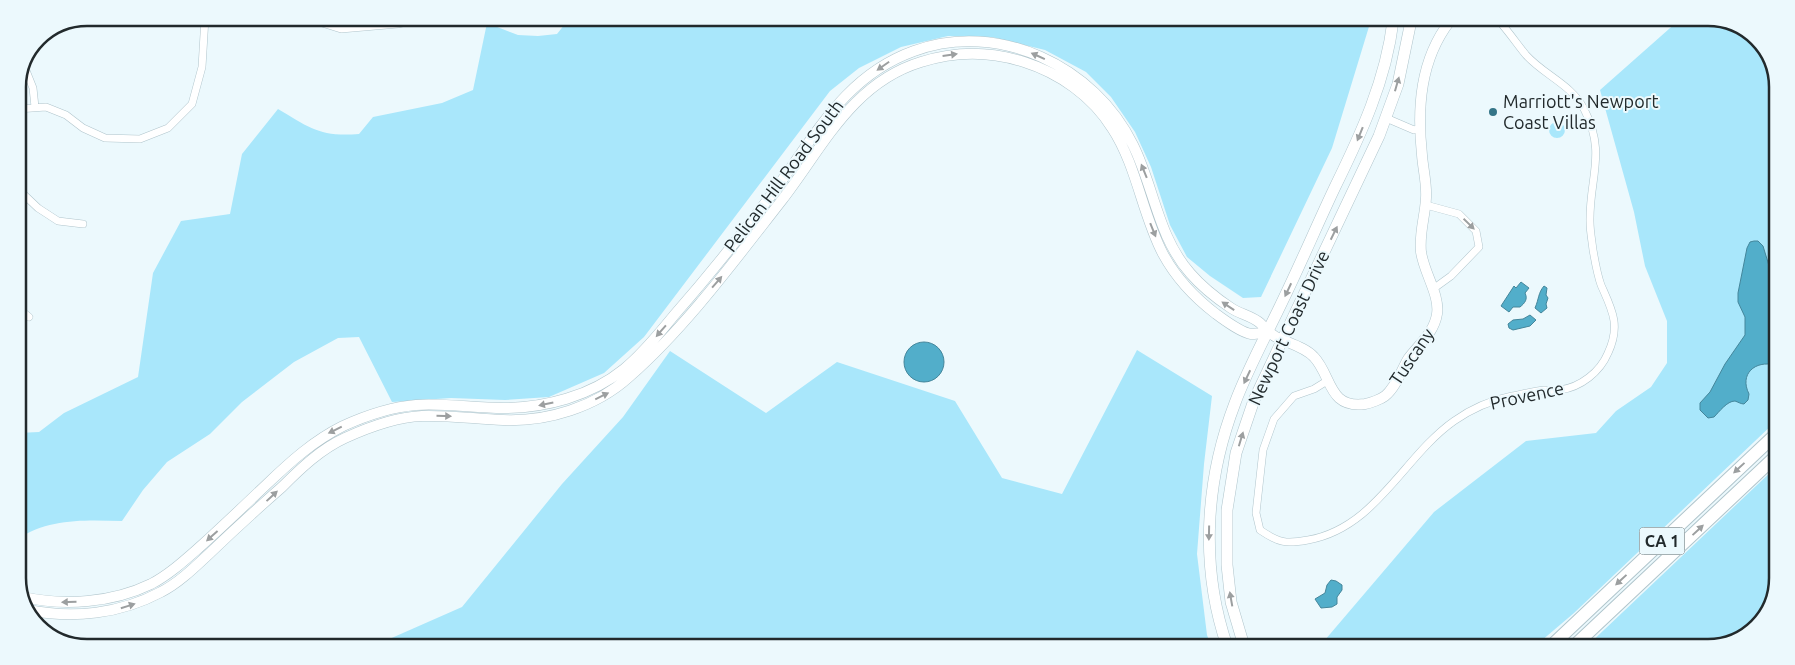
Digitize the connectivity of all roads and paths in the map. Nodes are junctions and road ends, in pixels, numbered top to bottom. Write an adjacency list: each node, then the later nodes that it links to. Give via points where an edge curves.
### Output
1 (205, 26): 9 (street, via 202,68 192,104 168,128 140,139 105,138 46,107)
2 (331, 26): 3 (street, via 341,29)
3 (375, 26)
4 (1392, 26): 20 (main road, Newport Coast Drive, one-way to 20, via 1380,82 1360,136)
5 (1409, 26): 11 (main road, Newport Coast Drive, one-way to 5, via 1398,84)
6 (1446, 26): 12 (street, Tuscany, via 1425,71)
7 (1503, 26): 23 (street, Provence, via 1527,55 1573,92 1583,106 1595,136 1590,221 1600,282 1613,309 1614,326 1609,352 1590,377 1576,385 1509,397 1479,406 1454,421 1428,442 1382,496 1356,520 1314,539 1292,543 1274,540 1260,530 1256,513 1263,450 1274,419 1294,396)
8 (28, 74): 9 (street)
9 (35, 107): 10 (street)
10 (26, 108)
11 (1386, 118): 12 (street, via 1414,130); 21 (main road, Newport Coast Drive, one-way to 11)
12 (1420, 128): 15 (street, Tuscany)
13 (1130, 149): 20 (street, Pelican Hill Road South, one-way to 13, via 1258,321 1212,295 1173,251 1150,187); 20 (street, Pelican Hill Road South, one-way to 20, via 1149,220 1178,278 1226,321 1250,334); 22 (street, Pelican Hill Road South, via 1122,124 1099,95 1074,75 1037,55 1001,43 967,41 940,43 889,61 857,84 833,108 659,348)
14 (26, 197): 16 (street, via 58,221)
15 (1426, 205): 17 (street, Tuscany, via 1420,244); 17 (street, one-way to 17, via 1459,214 1476,231 1479,247 1451,276)
16 (83, 224)
17 (1433, 289): 23 (street, Tuscany, via 1438,309 1432,329 1383,398 1360,405 1346,402 1335,395)
18 (26, 315): 19 (street)
19 (29, 317)
20 (1267, 332): 21 (street, Pelican Hill Road South); 34 (main road, Newport Coast Drive, one-way to 34, via 1229,418 1212,487 1210,573)
21 (1282, 340): 23 (street, Tuscany, via 1309,352); 35 (main road, Newport Coast Drive, one-way to 21, via 1231,602 1227,565 1229,491 1245,424)
22 (625, 374): 24 (street, one-way to 24, via 572,397 536,406 413,405); 26 (street, Pelican Hill Road South, one-way to 22, via 420,416 508,420 548,416 611,391)
23 (1327, 381)
24 (393, 409): 25 (street); 26 (street)
25 (380, 412): 27 (street); 30 (street, one-way to 30, via 325,435 298,455)
26 (395, 420): 27 (street, Pelican Hill Road South)
27 (382, 423): 31 (street, Pelican Hill Road South, one-way to 27, via 311,459 343,439)
28 (1769, 441): 36 (highway, CA 1, one-way to 36)
29 (1769, 463): 37 (highway, CA 1, one-way to 29)
30 (229, 520): 31 (street); 32 (street, one-way to 32, via 180,565 152,584 120,596 87,601 58,602)
31 (236, 529): 33 (street, Pelican Hill Road South, one-way to 31, via 79,614 130,606 164,591)
32 (30, 598)
33 (36, 611)
34 (1225, 639)
35 (1242, 639)
36 (1558, 639)
37 (1581, 639)

